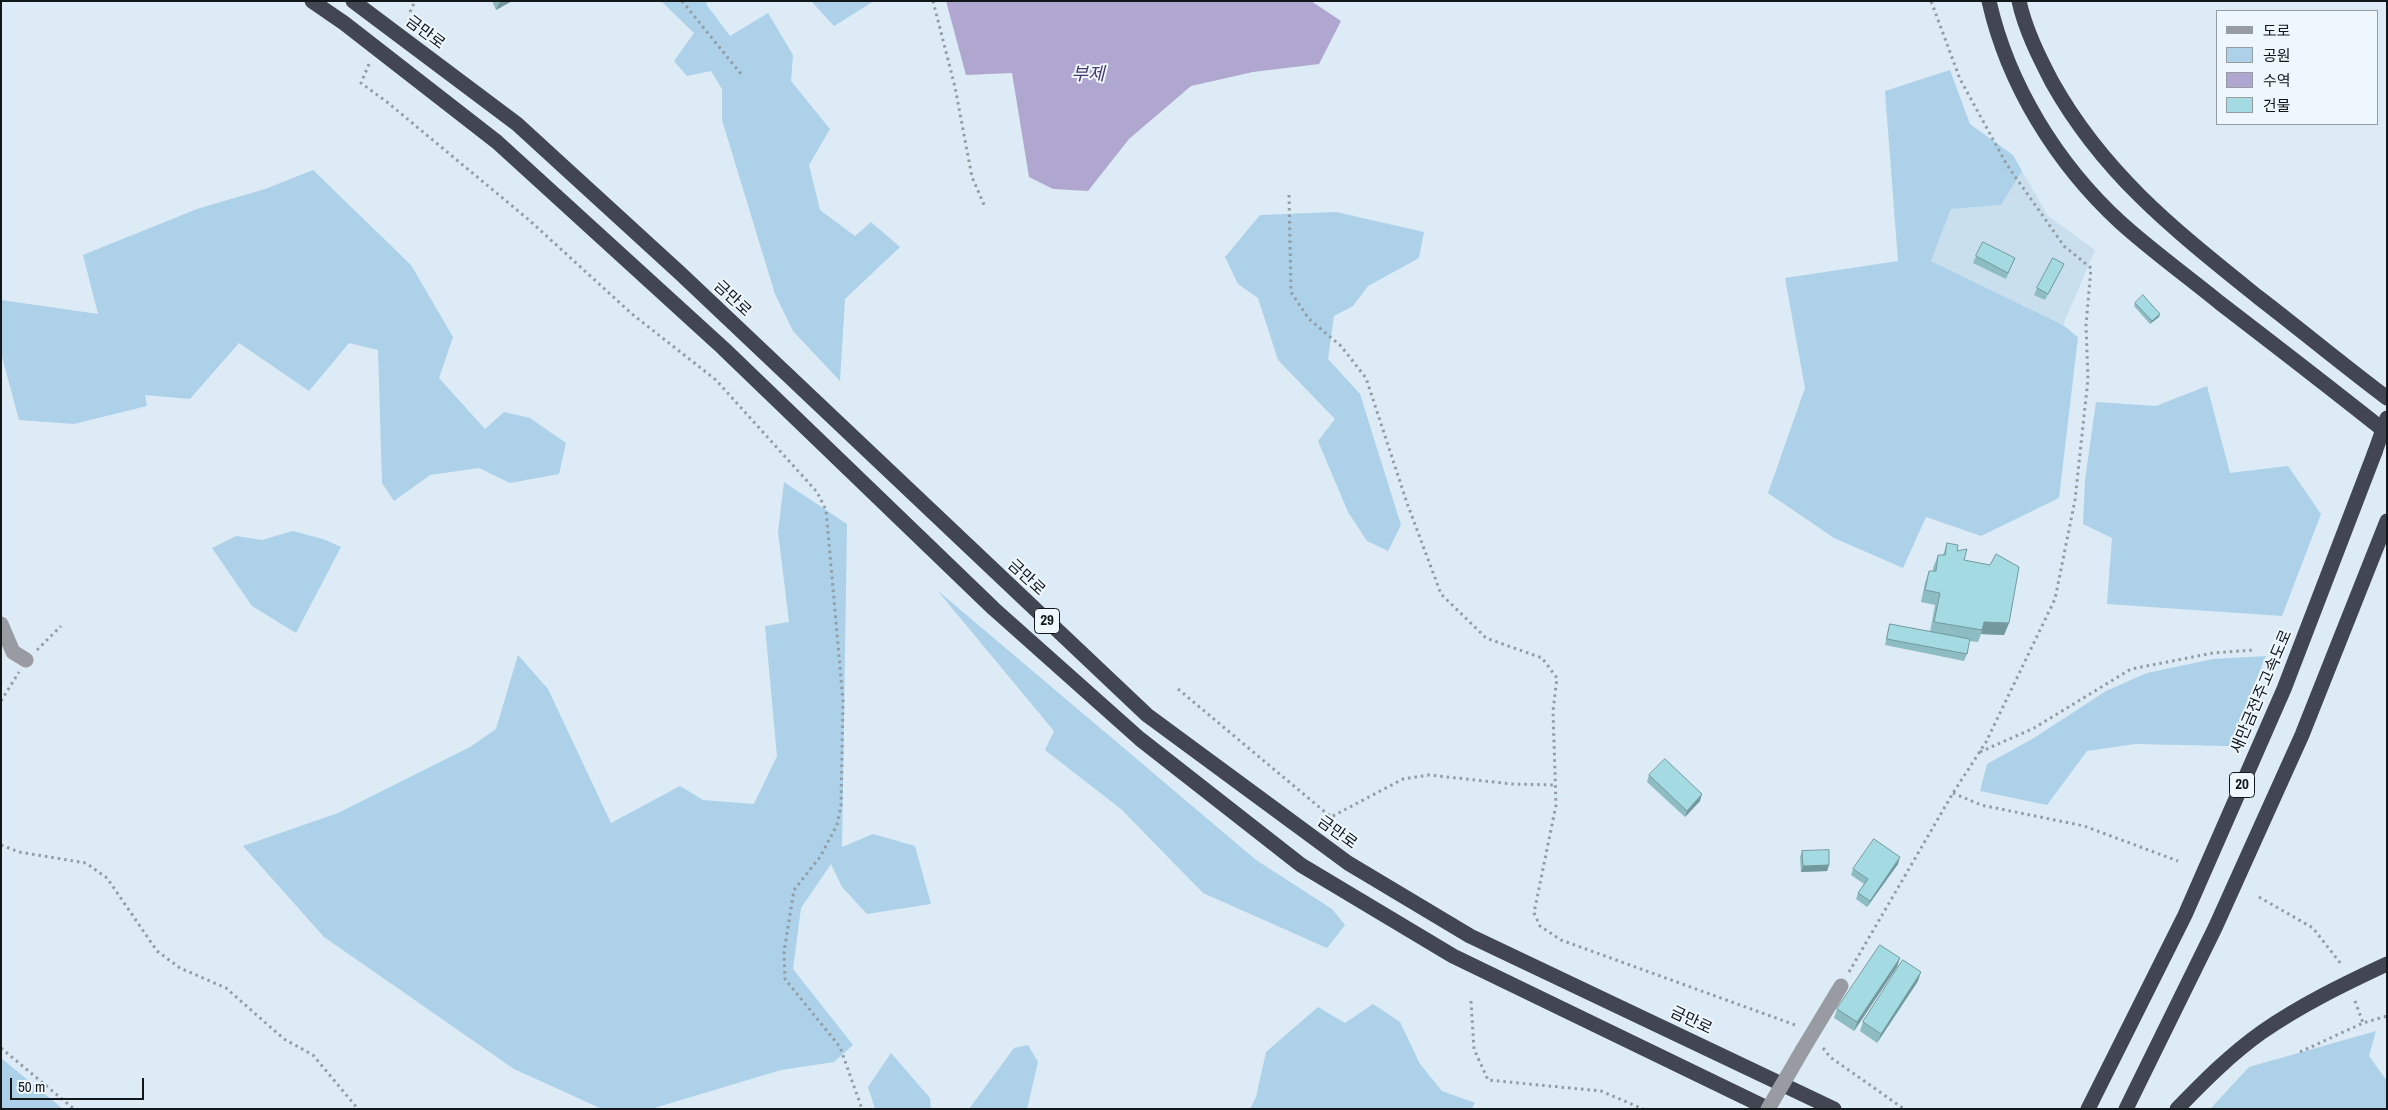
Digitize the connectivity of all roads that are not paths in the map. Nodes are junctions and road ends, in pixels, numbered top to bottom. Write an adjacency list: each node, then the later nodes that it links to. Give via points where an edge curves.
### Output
1 (312, 1): 13 (highway, 29, via 497,142 723,348 994,609 1140,739 1301,865 1453,956)
2 (353, 1): 14 (highway, 금만로 / 29, via 517,124 681,274 1147,715 1348,863 1470,936)
3 (1990, 1): 7 (highway, via 1995,26 2013,76 2043,130 2079,178 2119,221)
4 (2019, 1): 5 (highway, via 2038,56 2070,113 2135,193 2199,249)
5 (2387, 398)
6 (2387, 418): 15 (highway, 새만금전주고속도로 / 20, bridge, via 2280,698 2185,915)
7 (2387, 433)
8 (2387, 520): 16 (highway, 20, via 2302,735 2215,928)
9 (1, 624): 10 (street, via 13,652)
10 (26, 660)
11 (2387, 964): 17 (highway, via 2318,997 2262,1032 2215,1070)
12 (1841, 986): 13 (street, bridge)
13 (1769, 1109)
14 (1834, 1109)
15 (2088, 1109)
16 (2126, 1109)
17 (2177, 1109)

